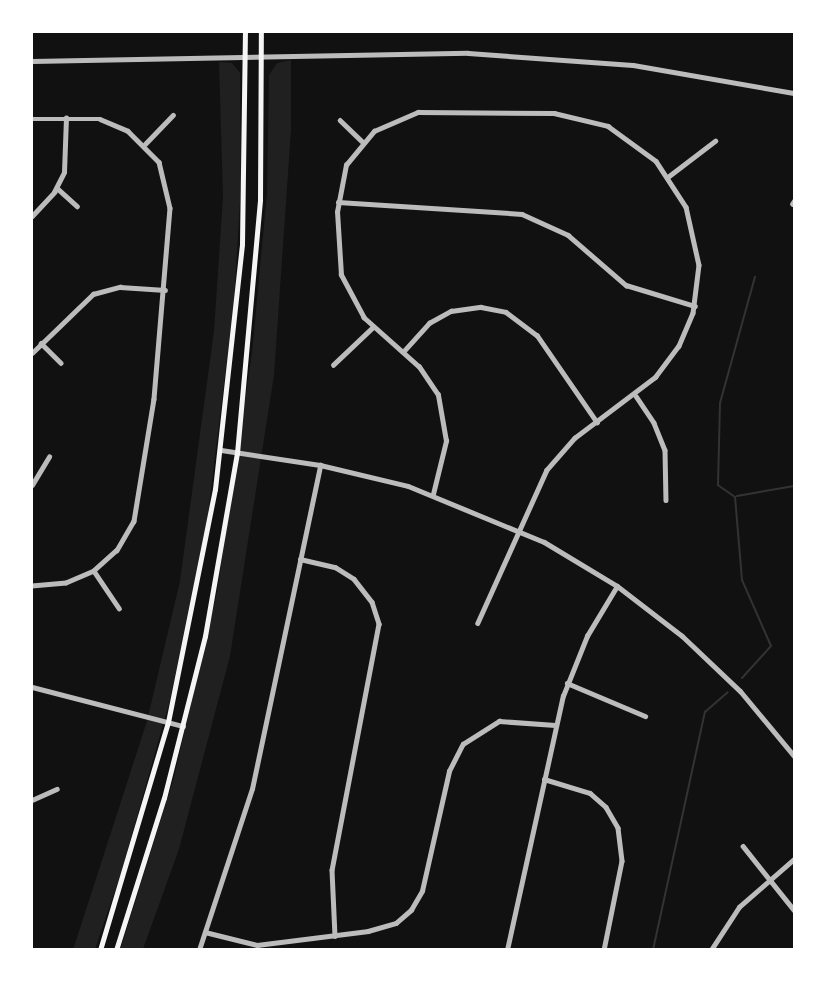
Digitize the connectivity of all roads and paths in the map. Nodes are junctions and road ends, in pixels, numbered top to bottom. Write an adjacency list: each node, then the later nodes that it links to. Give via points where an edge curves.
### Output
1 (245, 32): 3 (main road)
2 (261, 32): 4 (main road)
3 (246, 55): 4 (street); 5 (street); 29 (main road, via 242,244)
4 (261, 55): 6 (street, via 541,57 664,69); 30 (main road, via 260,200)
5 (32, 61)
6 (794, 93)
7 (173, 115): 13 (street)
8 (66, 118): 9 (street); 13 (street, via 107,121); 15 (street, via 67,161)
9 (32, 119)
10 (340, 120): 11 (street)
11 (362, 141): 14 (street, via 394,119 418,112 562,113 620,133); 16 (street, via 342,175)
12 (715, 141): 14 (street)
13 (145, 144): 19 (street, via 162,168 170,195)
14 (669, 176): 20 (street, via 695,237 699,273)
15 (57, 188): 17 (street); 18 (street)
16 (338, 202): 20 (street, via 522,214 568,235 634,289); 21 (street, via 341,275)
17 (77, 206)
18 (32, 216)
19 (165, 290): 22 (street, via 120,287 93,294); 38 (street, via 138,510 121,545)
20 (695, 306): 27 (street, via 674,354)
21 (372, 328): 23 (street); 26 (street)
22 (41, 343): 24 (street); 25 (street)
23 (403, 352): 28 (street, via 429,323 451,312 481,307 506,312 533,330); 34 (street, via 430,382 444,415 445,450)
24 (32, 353)
25 (61, 363)
26 (333, 365)
27 (636, 396): 28 (street); 35 (street, via 665,450)
28 (597, 422): 36 (street, via 553,461)
29 (221, 450): 30 (street); 46 (main road)
30 (237, 453): 32 (street); 48 (main road, via 205,636)
31 (49, 457): 33 (street)
32 (320, 465): 34 (street); 37 (street)
33 (32, 485)
34 (433, 494): 36 (street)
35 (666, 500)
36 (517, 528): 40 (street); 42 (street)
37 (300, 559): 57 (street, via 252,789); 58 (street, via 335,567 354,579 372,602 379,625 331,876)
38 (94, 571): 39 (street, via 66,583); 41 (street)
39 (32, 586)
40 (617, 586): 43 (street, via 587,636); 49 (street, via 723,674)
41 (119, 608)
42 (478, 623)
43 (567, 683): 45 (street); 47 (street)
44 (32, 687): 46 (street)
45 (645, 716)
46 (168, 722): 48 (street); 59 (main road)
47 (555, 725): 50 (street); 58 (street, via 505,720 484,727 467,740 450,766 416,904 388,926)
48 (183, 726): 60 (main road)
49 (794, 756)
50 (544, 779): 62 (street); 63 (street, via 590,793 610,812 618,828 622,866)
51 (57, 789): 52 (street)
52 (32, 800)
53 (743, 846): 55 (street)
54 (794, 859): 55 (street)
55 (769, 880): 56 (street); 64 (street, via 739,906)
56 (794, 911)
57 (205, 932): 58 (street, via 257,945); 61 (street)
58 (335, 936)
59 (100, 950)
60 (116, 950)
61 (199, 950)
62 (507, 950)
63 (604, 950)
64 (712, 950)

